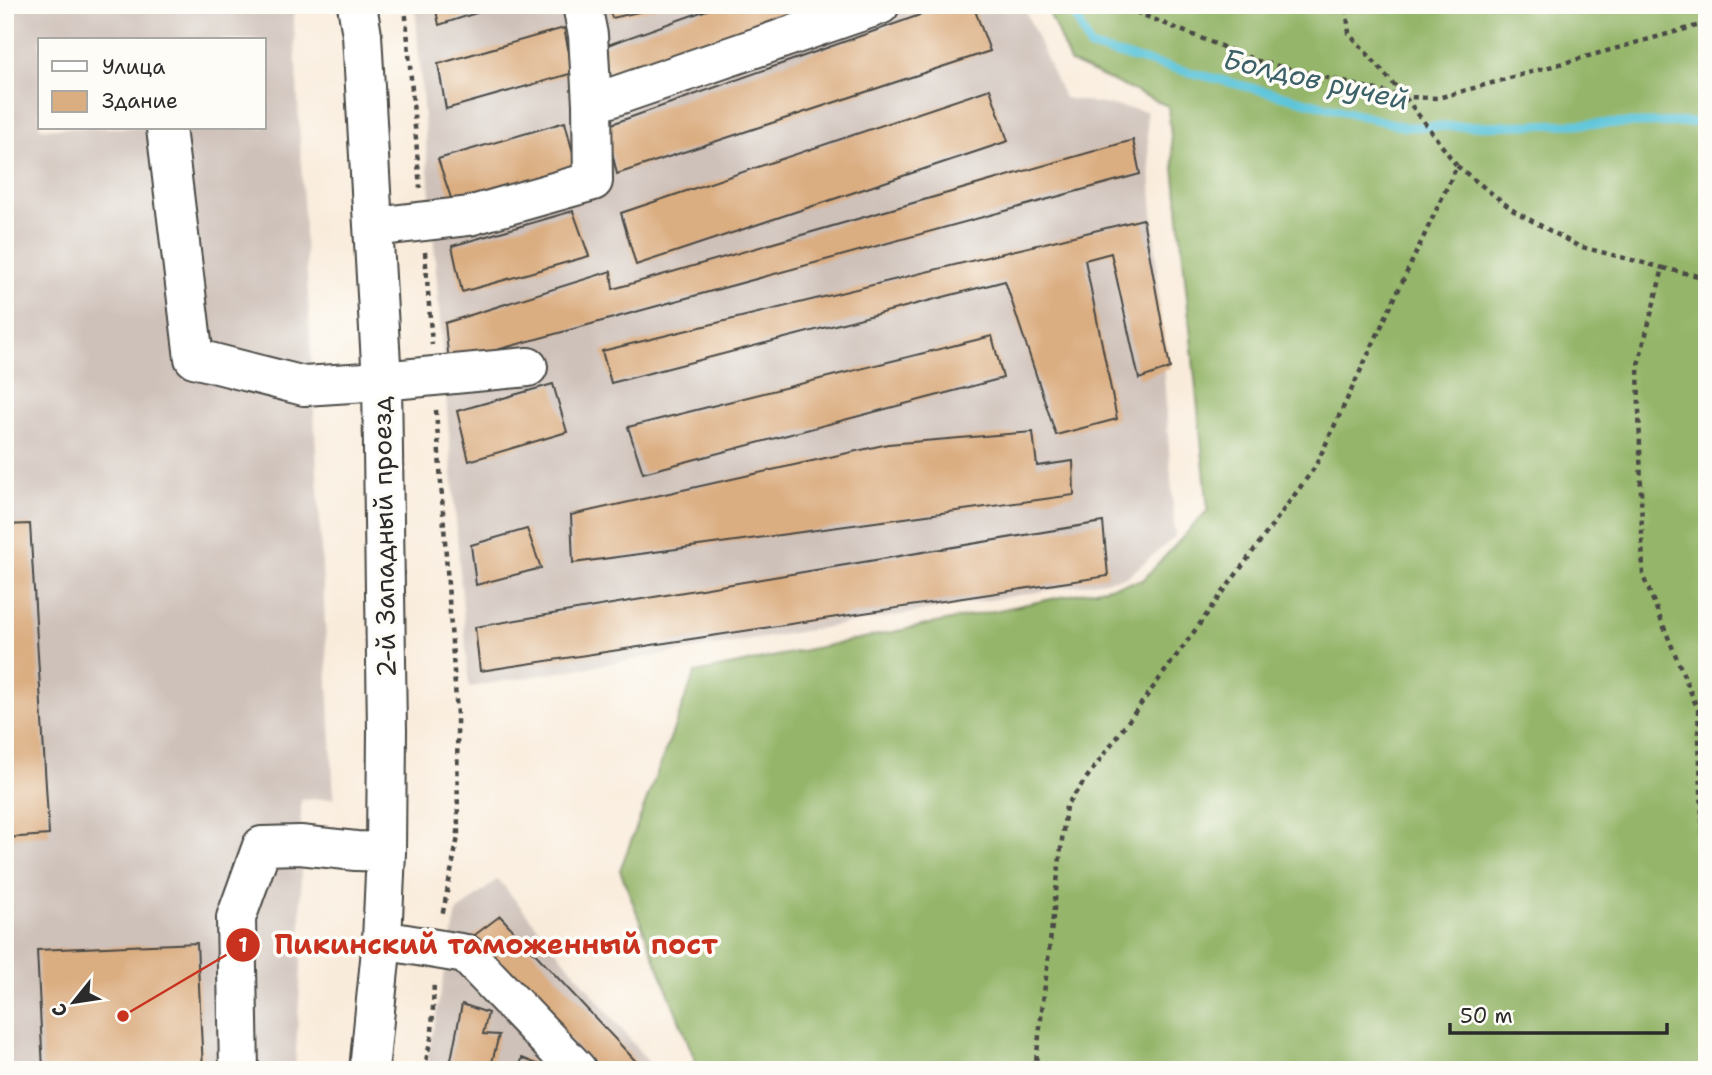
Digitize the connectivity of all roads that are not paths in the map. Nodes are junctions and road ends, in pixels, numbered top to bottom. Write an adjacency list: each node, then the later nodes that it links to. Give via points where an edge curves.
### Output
1 (356, 5): 6 (street, 2-й Западный проезд, via 362,35)
2 (582, 5): 4 (street)
3 (880, 5): 4 (street)
4 (592, 104): 6 (street, via 593,181 469,216)
5 (166, 130): 8 (street, via 194,358 304,386)
6 (374, 227): 8 (street, 2-й Западный проезд)
7 (528, 367): 8 (street)
8 (382, 381): 9 (street, 2-й Западный проезд)
9 (386, 852): 10 (street, 2-й Западный проезд); 11 (street, via 262,846 236,918)
10 (382, 940): 12 (street, 2-й Западный проезд); 13 (street, via 466,954)
11 (239, 1070)
12 (369, 1070)
13 (577, 1070)

